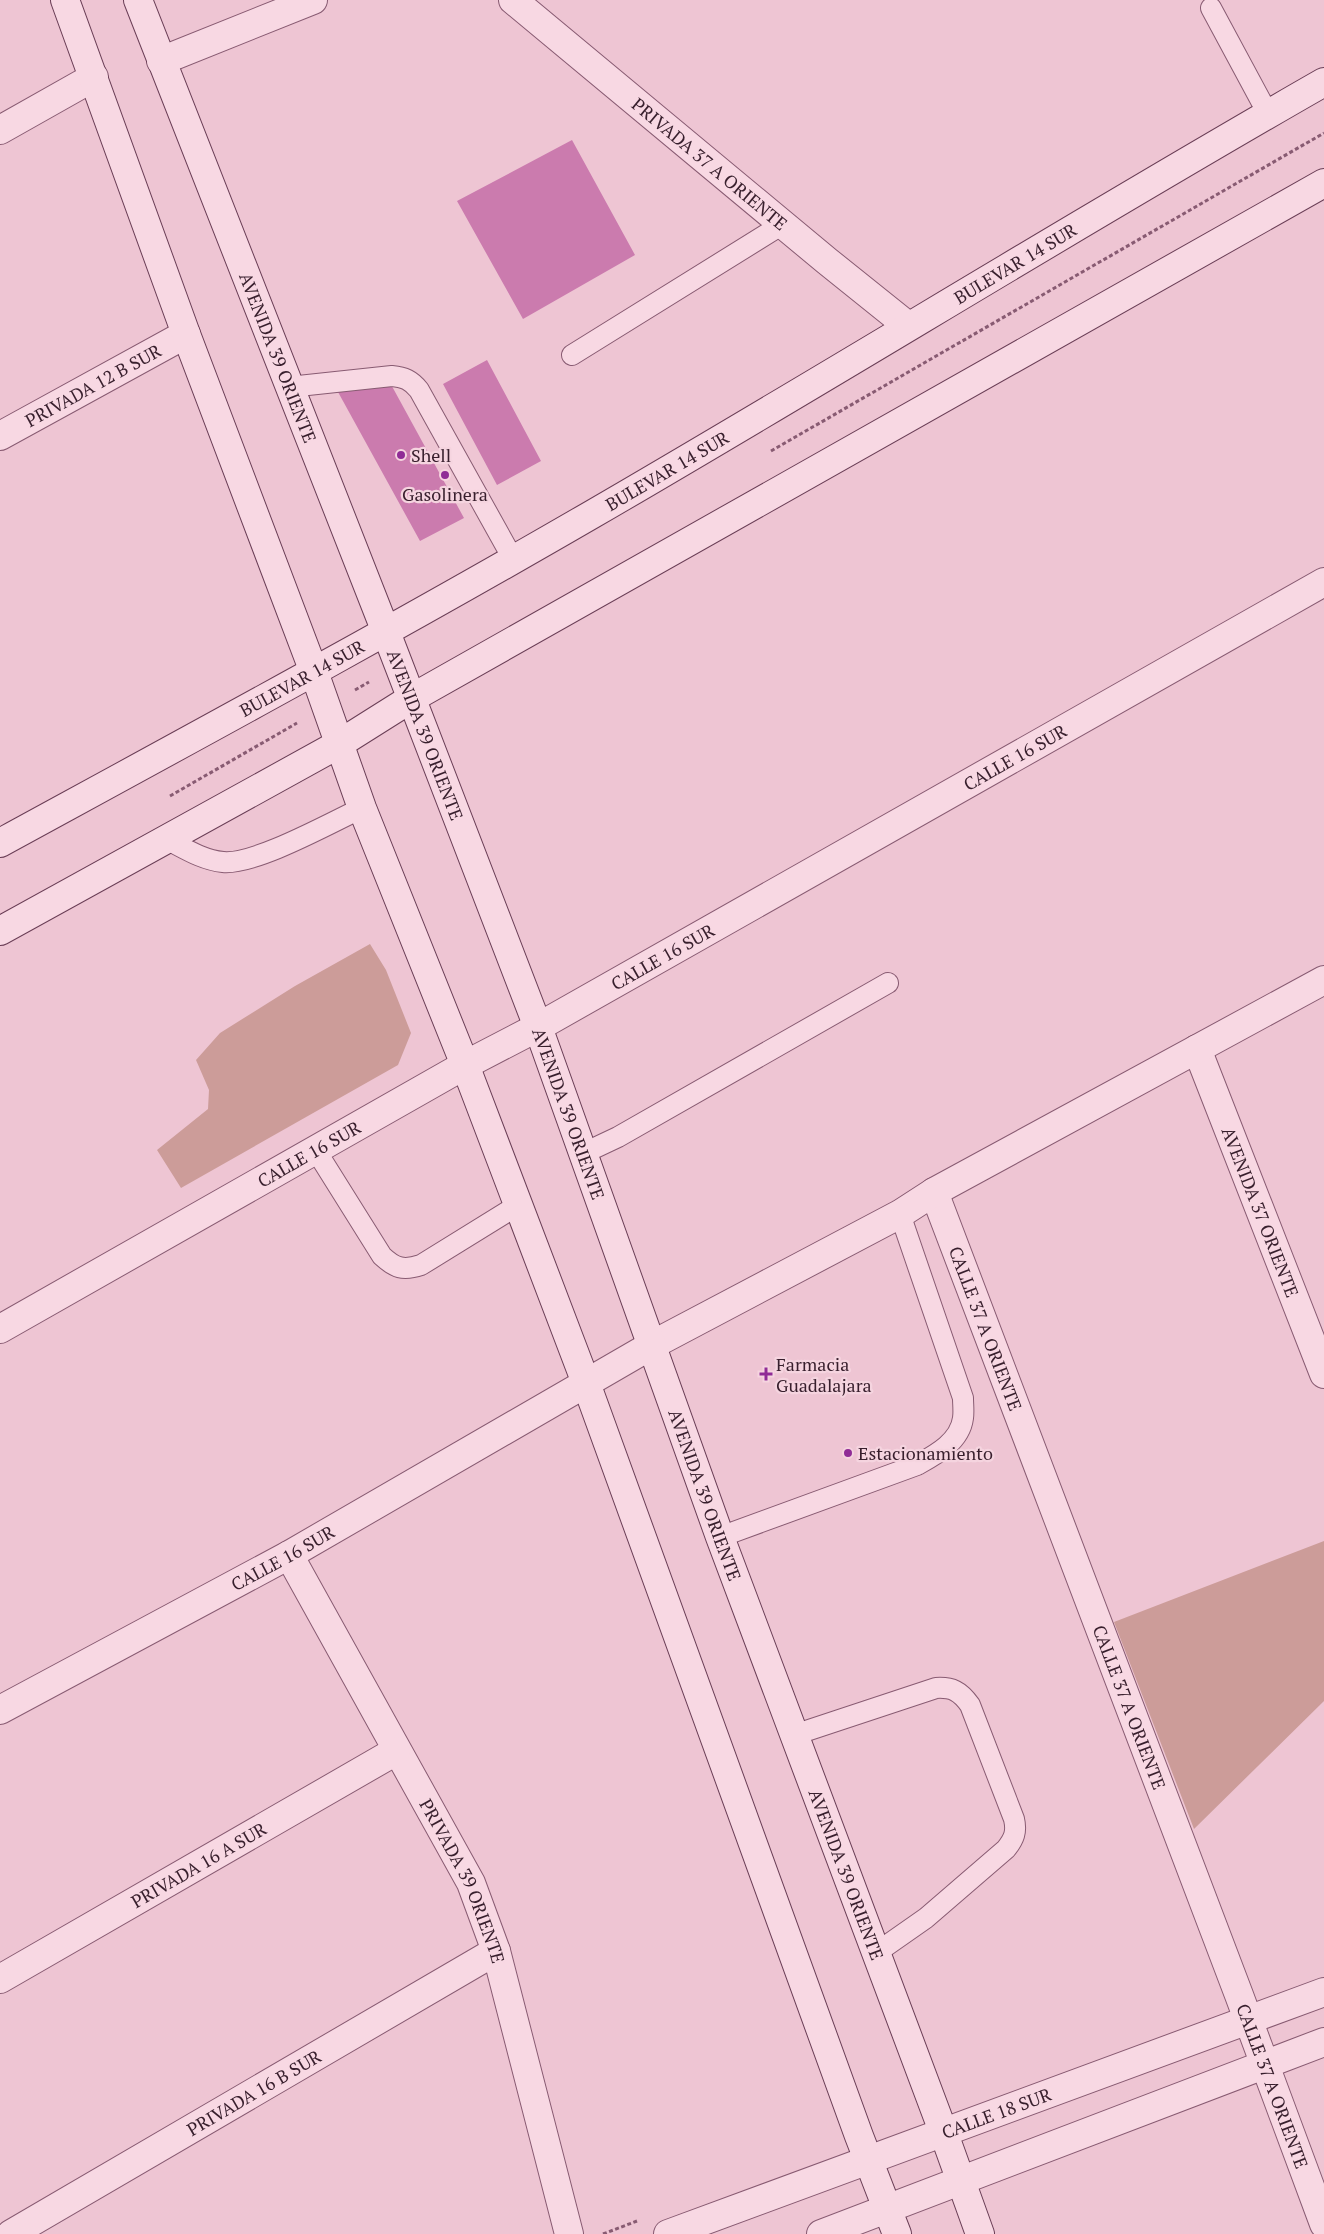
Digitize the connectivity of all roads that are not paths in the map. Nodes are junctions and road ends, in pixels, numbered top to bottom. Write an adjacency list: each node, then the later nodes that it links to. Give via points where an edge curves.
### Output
1 (65, 0): 7 (street)
2 (138, 0): 6 (street, AVENIDA 39 ORIENTE)
3 (313, 0): 6 (street)
4 (513, 0): 12 (street, PRIVADA 37 A ORIENTE)
5 (1211, 8): 9 (lane)
6 (161, 61): 16 (street, AVENIDA 39 ORIENTE)
7 (94, 77): 10 (street); 14 (street)
8 (1324, 82): 9 (street, BULEVAR 14 SUR)
9 (1268, 114): 13 (street, BULEVAR 14 SUR)
10 (0, 130)
11 (1324, 183): 22 (street)
12 (783, 224): 13 (street, PRIVADA 37 A ORIENTE); 15 (lane)
13 (908, 326): 18 (street, BULEVAR 14 SUR)
14 (186, 334): 17 (street, PRIVADA 12 B SUR); 21 (street)
15 (572, 354)
16 (289, 387): 18 (lane, via 392,376 412,381); 20 (street, AVENIDA 39 ORIENTE)
17 (0, 436)
18 (513, 559): 20 (street, BULEVAR 14 SUR)
19 (1324, 582): 30 (street, CALLE 16 SUR)
20 (386, 632): 21 (street, BULEVAR 14 SUR); 22 (street, AVENIDA 39 ORIENTE)
21 (314, 672): 23 (street); 26 (street, BULEVAR 14 SUR)
22 (412, 698): 23 (street); 30 (street, AVENIDA 39 ORIENTE)
23 (339, 744): 24 (street); 25 (street)
24 (362, 808): 25 (lane, via 251,859 224,862 201,857); 32 (street)
25 (166, 839): 27 (street)
26 (0, 843)
27 (0, 931)
28 (1324, 980): 31 (street, CALLE 16 SUR)
29 (888, 983): 34 (lane, via 618,1137)
30 (538, 1027): 32 (street, CALLE 16 SUR); 34 (street, AVENIDA 39 ORIENTE)
31 (1197, 1049): 35 (street, CALLE 16 SUR); 40 (street, AVENIDA 37 ORIENTE)
32 (465, 1065): 33 (street, CALLE 16 SUR); 36 (street)
33 (315, 1149): 36 (lane, via 382,1256 392,1266 407,1270 420,1265); 38 (street, CALLE 16 SUR)
34 (582, 1154): 39 (street, AVENIDA 39 ORIENTE)
35 (934, 1192): 37 (street, CALLE 16 SUR); 51 (street, CALLE 37 A ORIENTE)
36 (518, 1205): 41 (street)
37 (900, 1214): 39 (street, CALLE 16 SUR); 42 (lane, via 963,1398 964,1420 953,1440 917,1465)
38 (0, 1329)
39 (652, 1345): 41 (street, CALLE 16 SUR); 42 (street, AVENIDA 39 ORIENTE)
40 (1324, 1374)
41 (586, 1383): 43 (street, CALLE 16 SUR); 55 (street)
42 (720, 1537): 45 (street, AVENIDA 39 ORIENTE)
43 (289, 1554): 44 (street, CALLE 16 SUR); 46 (street, PRIVADA 39 ORIENTE)
44 (0, 1710)
45 (794, 1735): 48 (street, AVENIDA 39 ORIENTE); 48 (lane, via 936,1688 950,1688 962,1694 970,1705 1014,1819 1016,1830 1006,1849 926,1918)
46 (396, 1751): 47 (street, PRIVADA 39 ORIENTE, via 437,1818 471,1883); 49 (street, PRIVADA 16 A SUR)
47 (496, 1951): 59 (street, PRIVADA 16 B SUR); 60 (street, PRIVADA 39 ORIENTE)
48 (876, 1953): 54 (street, AVENIDA 39 ORIENTE)
49 (0, 1979)
50 (1324, 1992): 51 (street, CALLE 18 SUR)
51 (1248, 2020): 53 (street, CALLE 37 A ORIENTE); 54 (street, CALLE 18 SUR)
52 (1324, 2042): 53 (street)
53 (1264, 2063): 56 (street); 58 (street, CALLE 37 A ORIENTE)
54 (944, 2131): 55 (street, CALLE 18 SUR); 56 (street, AVENIDA 39 ORIENTE)
55 (868, 2162): 57 (street); 61 (street, CALLE 18 SUR)
56 (961, 2182): 57 (street); 63 (street, AVENIDA 39 ORIENTE)
57 (892, 2222): 62 (street)
58 (1324, 2224)
59 (11, 2234)
60 (569, 2234)
61 (668, 2234)
62 (821, 2234)
63 (980, 2234)

